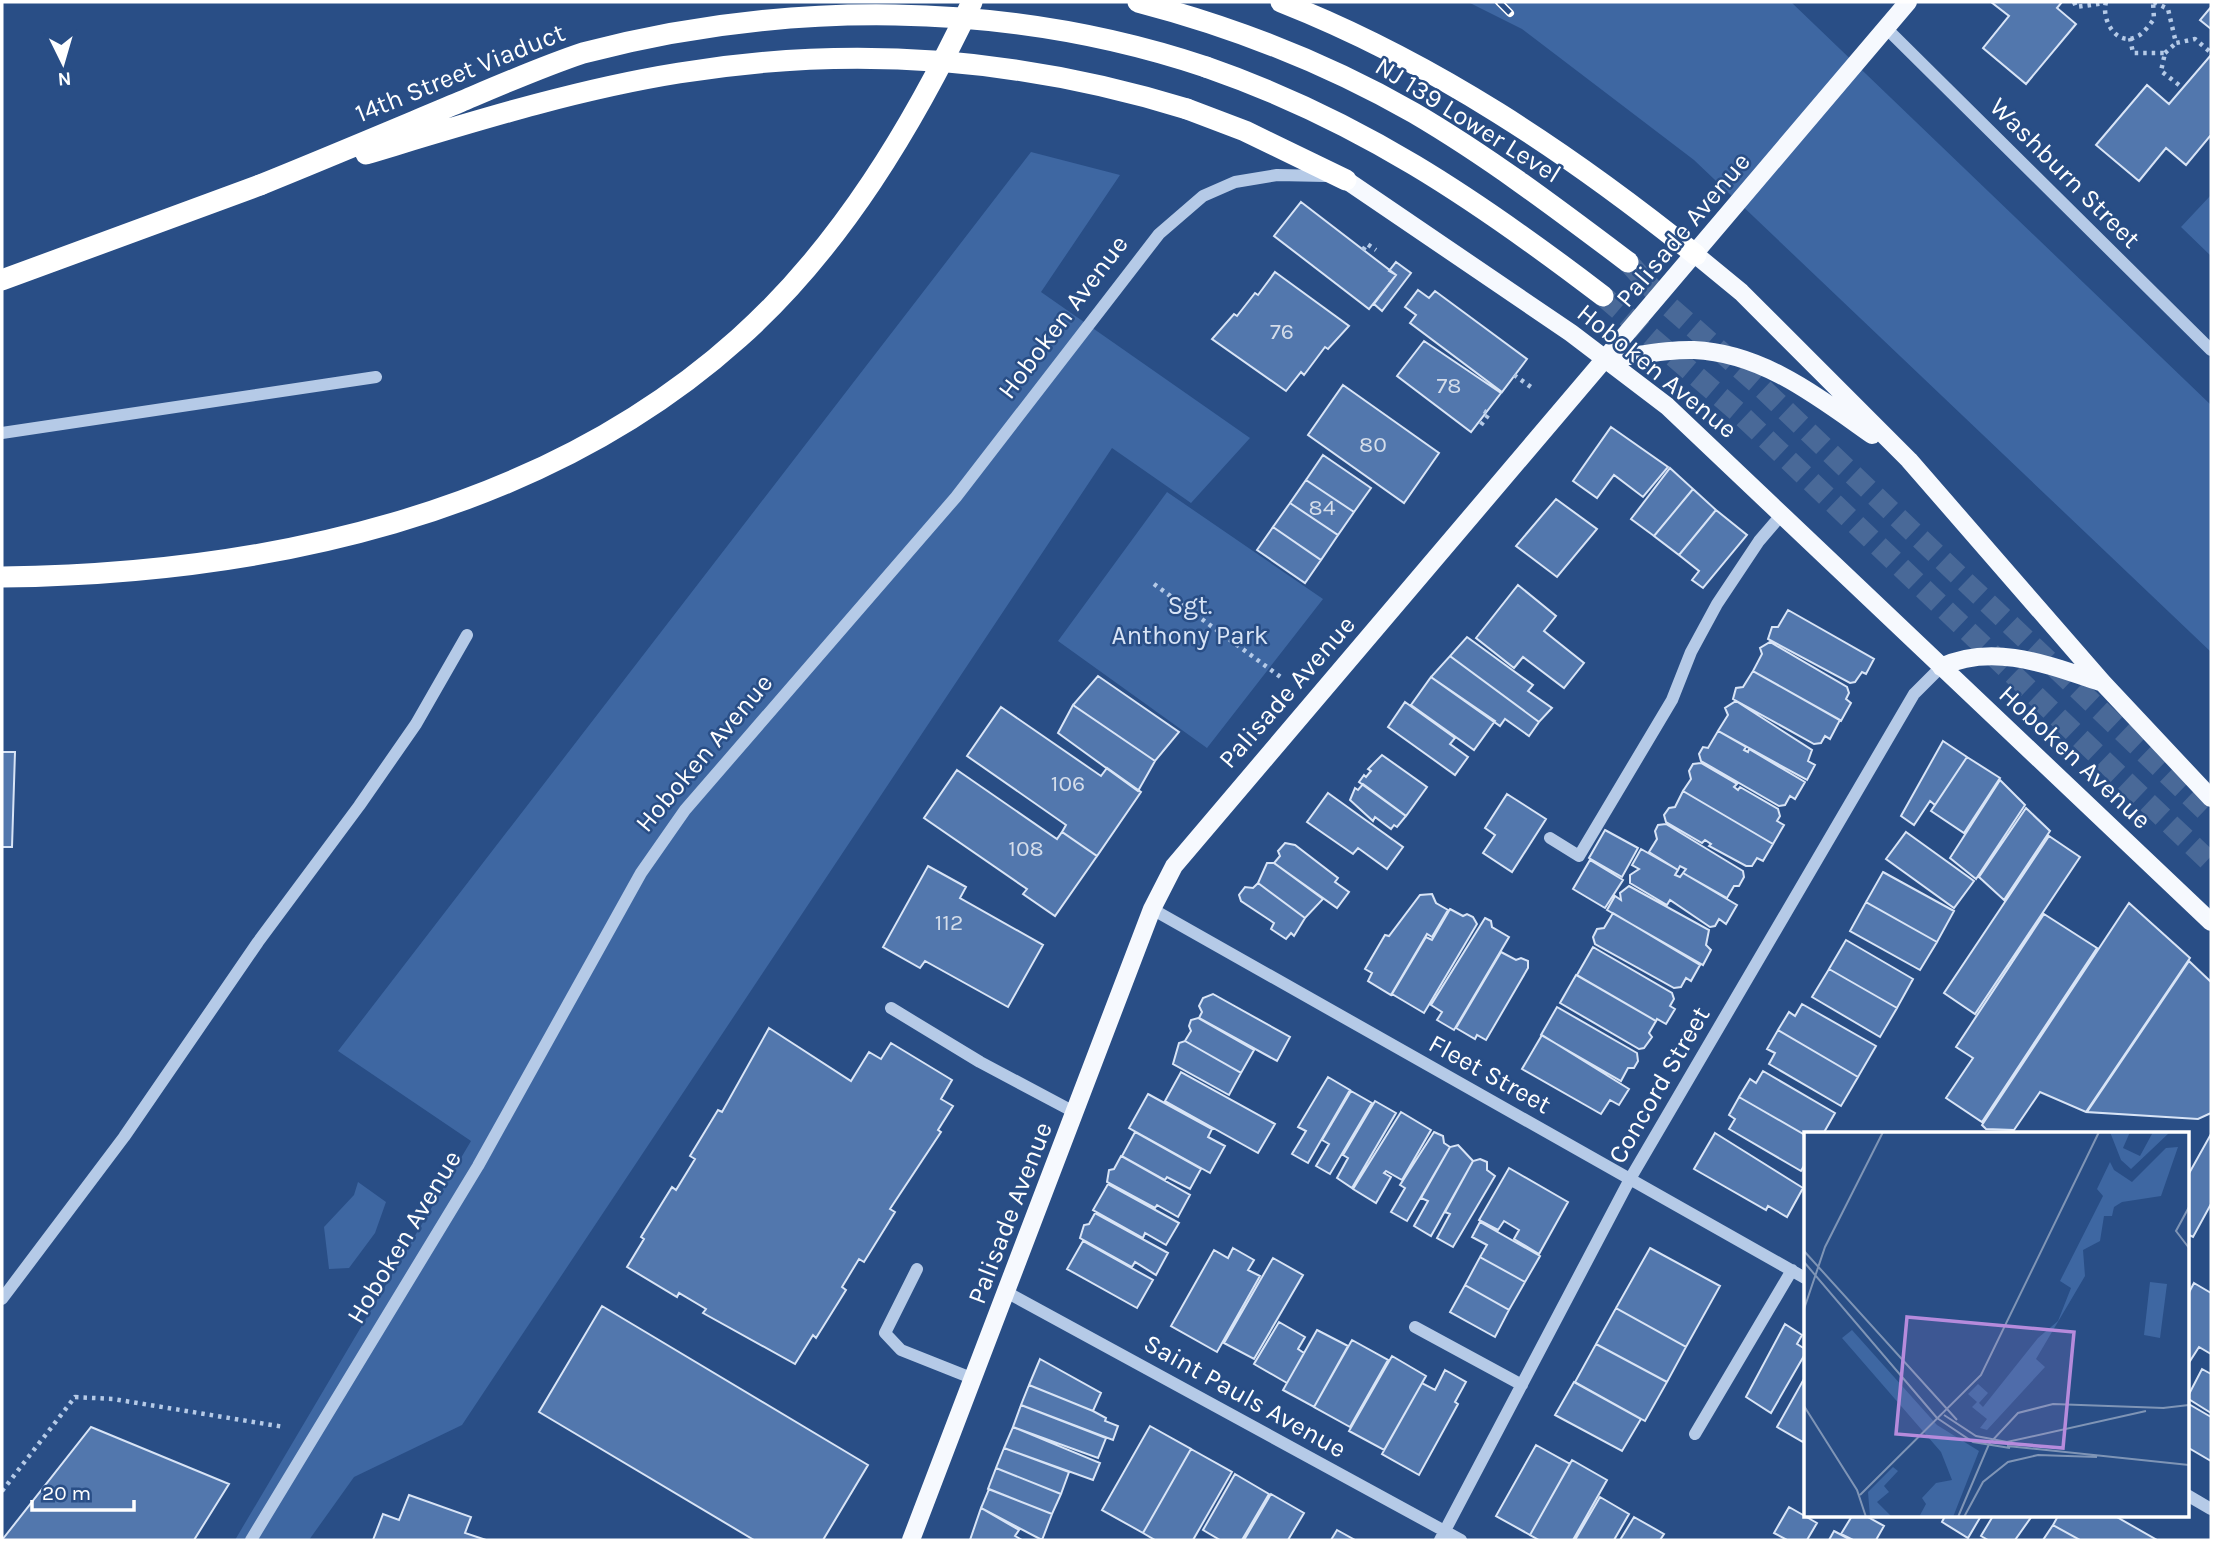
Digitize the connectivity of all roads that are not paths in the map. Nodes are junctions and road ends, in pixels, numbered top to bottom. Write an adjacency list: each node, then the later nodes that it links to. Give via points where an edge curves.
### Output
1 (972, 2): 18 (highway, bridge, via 872,181 805,269 741,337 635,415 559,458 486,490 345,537 190,566)
2 (1138, 2): 9 (highway, NJ 139 Lower Level, via 1228,29 1328,70 1416,115 1527,187)
3 (1281, 2): 8 (highway, via 1419,64 1493,109)
4 (1908, 2): 5 (main road, Palisade Avenue)
5 (1886, 28): 8 (main road, Palisade Avenue); 12 (street, Washburn Street)
6 (1346, 180): 7 (highway, bridge, via 1245,131 1187,109 1080,81 984,65 865,57 768,62 615,85); 13 (main road, Hoboken Avenue); 41 (street, Hoboken Avenue, via 1320,175 1256,176 1217,188 1174,220 1137,260 964,488 685,810 641,873 478,1166)
7 (260, 185): 10 (highway, 14th Street Viaduct); 11 (highway, 14th Street Viaduct, bridge, via 582,54 688,27 859,11 981,17 1085,34 1206,67 1309,107 1394,151 1503,221)
8 (1696, 255): 13 (main road, Palisade Avenue); 16 (main road, via 1741,292)
9 (1628, 262)
10 (2, 280)
11 (1603, 296)
12 (2211, 350)
13 (1608, 359): 16 (main road, via 1688,350 1741,359 1799,384); 17 (main road, Hoboken Avenue, via 1667,406); 24 (main road, Palisade Avenue, via 1188,848)
14 (376, 377): 15 (street)
15 (2, 433)
16 (1909, 460): 21 (main road)
17 (1783, 513): 20 (main road, Hoboken Avenue); 23 (street, via 1717,604 1672,700 1579,856)
18 (2, 578)
19 (467, 635): 33 (street, via 416,724 366,796 258,942 124,1137)
20 (1941, 667): 21 (main road, via 1960,658 2006,657 2031,660); 25 (main road, Hoboken Avenue); 28 (street, Concord Street, via 1914,694)
21 (2103, 683): 22 (main road)
22 (2211, 799)
23 (1550, 838)
24 (1152, 909): 27 (main road, Palisade Avenue); 28 (street, Fleet Street)
25 (2211, 922)
26 (891, 1008): 27 (street)
27 (1076, 1113): 32 (main road, Palisade Avenue)
28 (1630, 1179): 30 (street, Fleet Street); 36 (street, Concord Street)
29 (917, 1269): 35 (street, via 885,1333 901,1350)
30 (1792, 1270): 31 (street, Fleet Street); 37 (street)
31 (1804, 1277)
32 (1008, 1293): 35 (main road, Palisade Avenue); 40 (street, Saint Pauls Avenue)
33 (2, 1299)
34 (1415, 1327): 36 (street)
35 (974, 1379): 42 (main road, Palisade Avenue)
36 (1522, 1385): 40 (street, Concord Street)
37 (1695, 1434)
38 (2188, 1496): 39 (street)
39 (2211, 1509)
40 (1443, 1536): 43 (street, Saint Pauls Avenue)
41 (251, 1540)
42 (911, 1540)
43 (1461, 1540)

